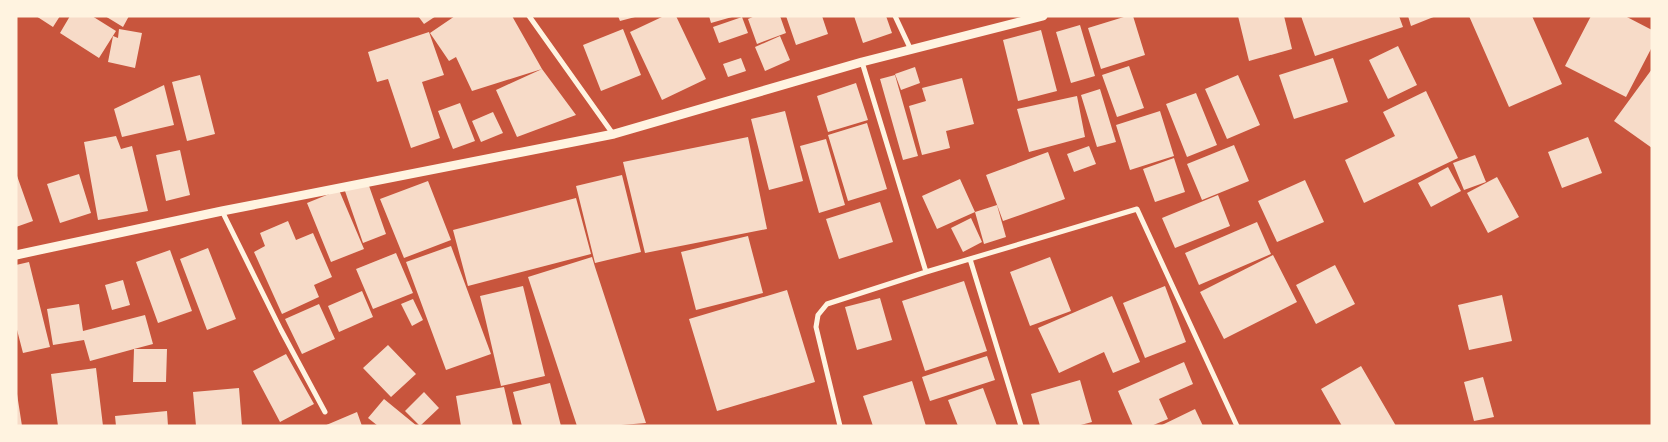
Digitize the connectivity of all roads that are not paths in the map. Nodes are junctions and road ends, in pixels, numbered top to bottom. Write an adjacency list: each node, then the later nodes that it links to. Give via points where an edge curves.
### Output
1 (529, 16): 6 (street)
2 (895, 16): 4 (street)
3 (1043, 16): 4 (street)
4 (910, 50): 5 (street)
5 (862, 62): 6 (street); 10 (street)
6 (614, 134): 7 (street)
7 (222, 211): 8 (street); 11 (street, via 280,330)
8 (16, 255)
9 (970, 259): 10 (street); 13 (street); 14 (street, via 1137,209)
10 (926, 272): 12 (street, via 826,304 818,315 816,328)
11 (325, 412)
12 (840, 426)
13 (1021, 426)
14 (1237, 426)

